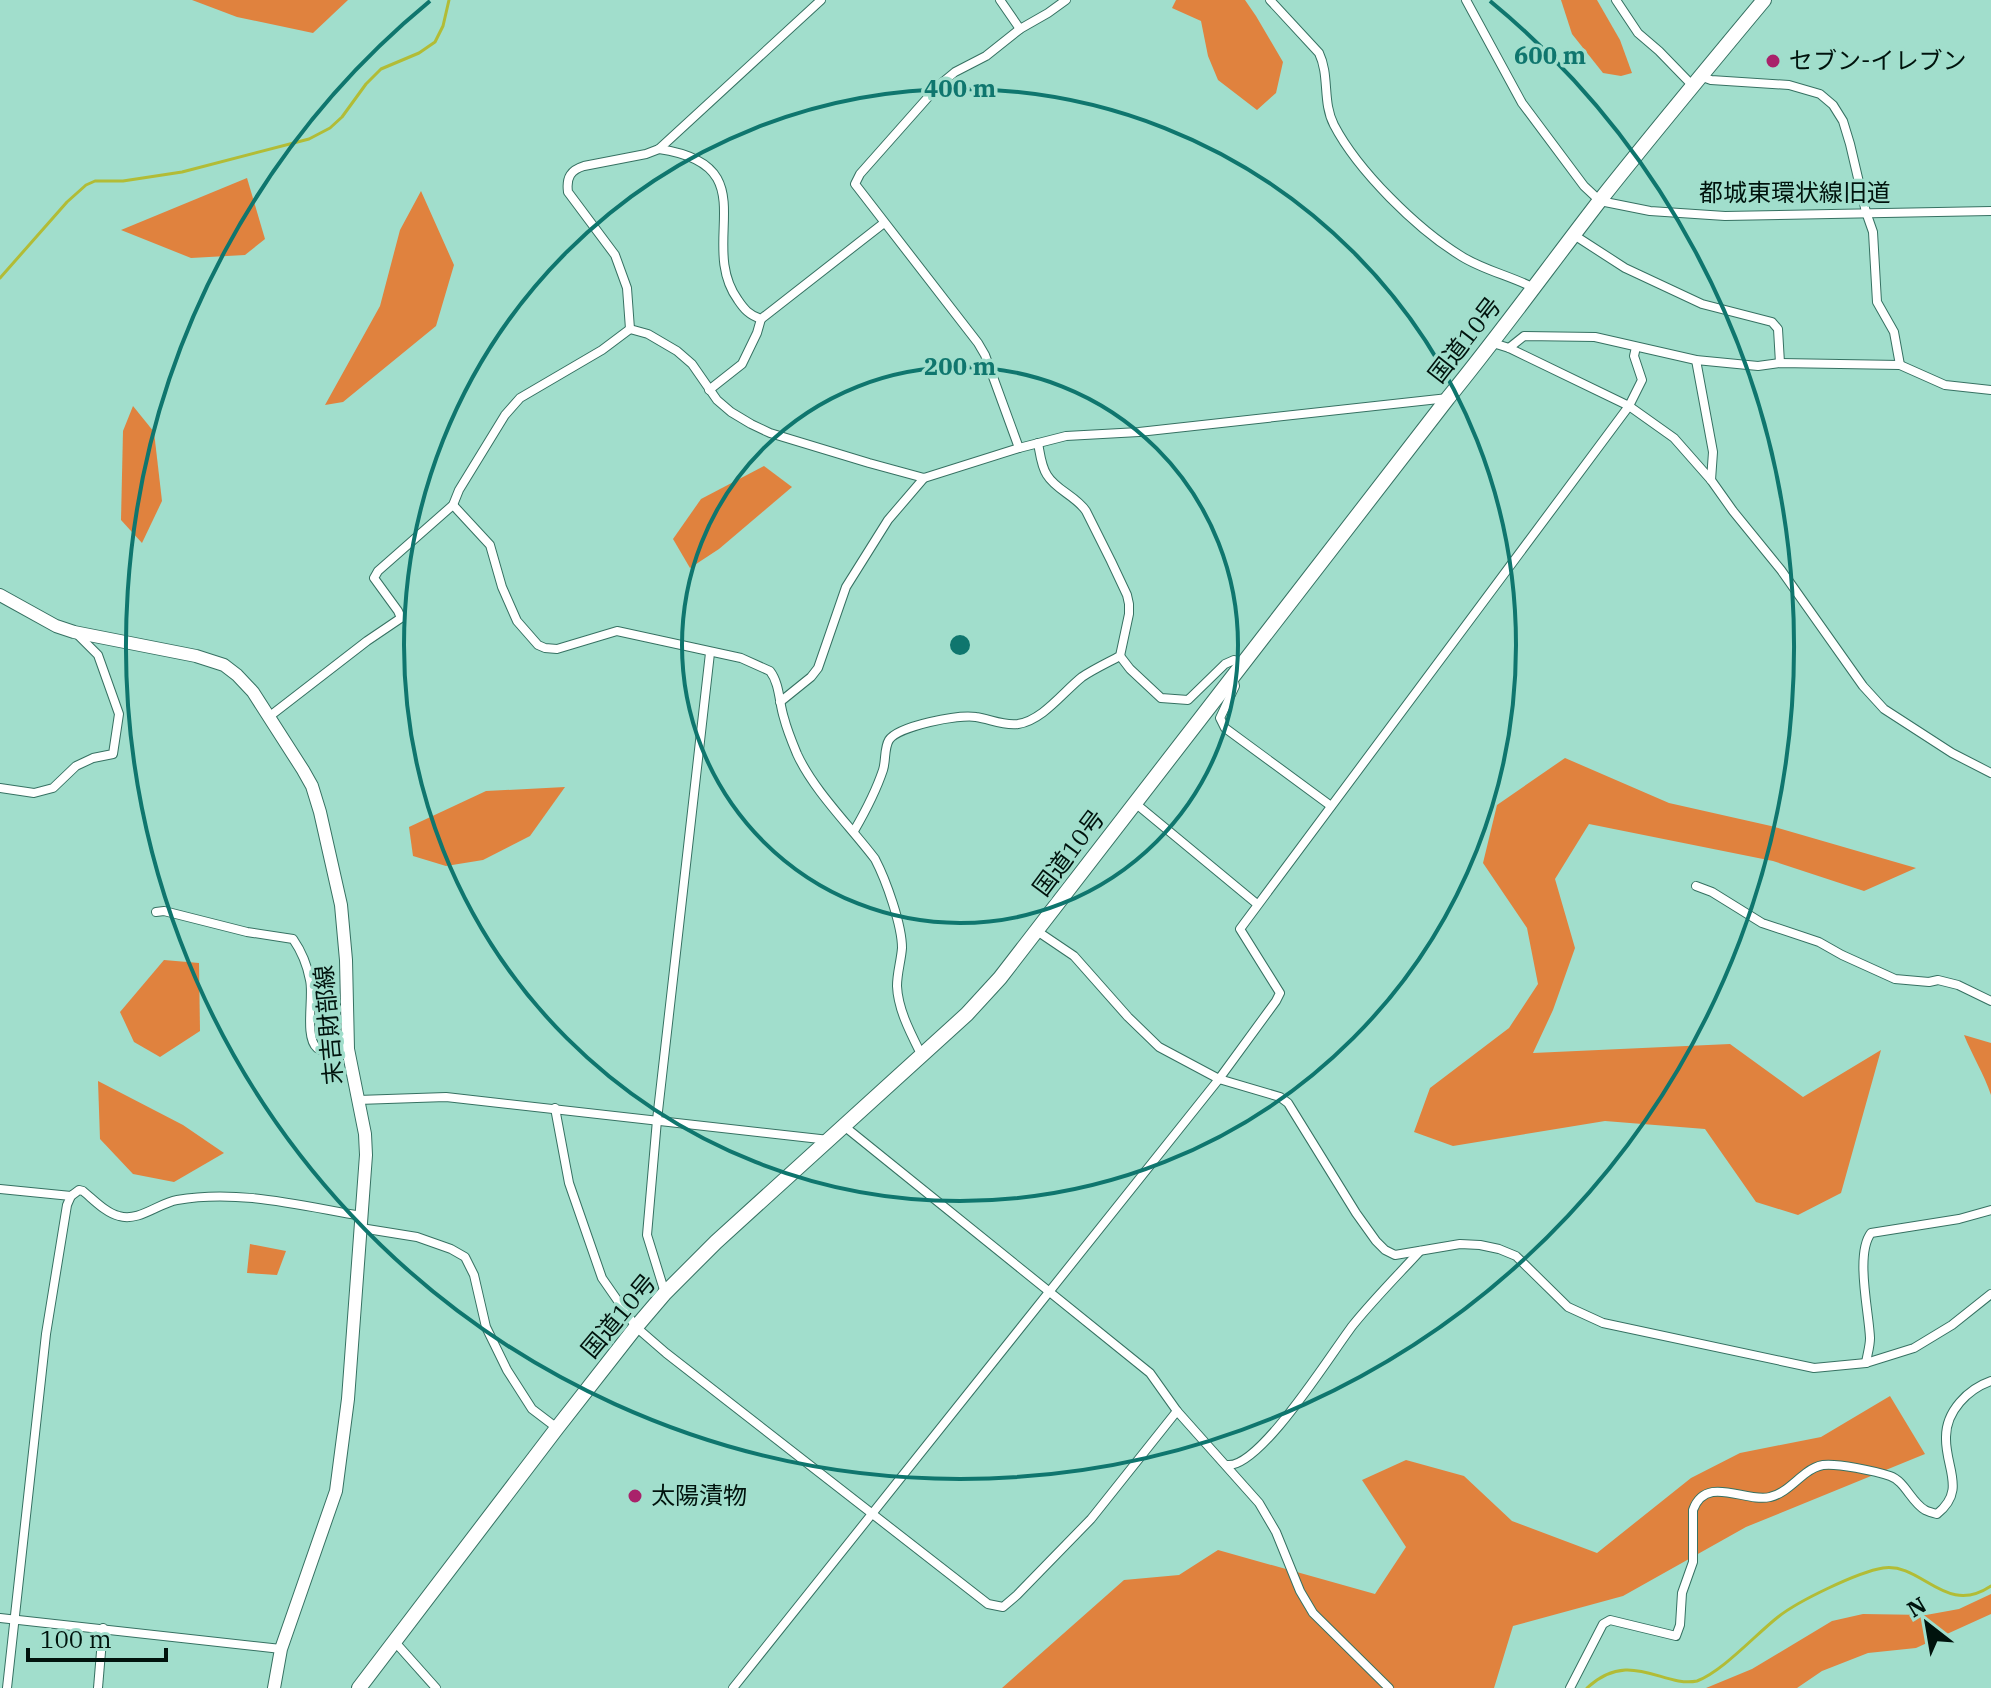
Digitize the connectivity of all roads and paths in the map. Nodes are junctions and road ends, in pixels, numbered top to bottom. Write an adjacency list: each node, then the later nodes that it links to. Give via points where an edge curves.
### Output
1 (821, 0): 10 (street)
2 (1000, 0): 8 (street)
3 (1066, 0): 8 (street)
4 (1270, 0): 16 (street, via 1319,53 1333,124 1376,180 1416,222 1463,257)
5 (1466, 0): 11 (street, via 1522,103)
6 (1616, 0): 9 (street, via 1638,33)
7 (1764, 0): 9 (highway, 国道10号)
8 (1020, 29): 14 (street, via 938,86 860,174 855,184)
9 (1696, 80): 11 (highway, 国道10号); 13 (street, via 1789,85 1820,94 1843,121)
10 (659, 149): 17 (street, via 696,159 718,178 728,280 746,311); 18 (street, via 575,169 567,183 568,192 615,255 627,288)
11 (1600, 201): 13 (street, 都城東環状線旧道, via 1725,216); 15 (highway, 国道10号)
12 (1991, 211): 13 (street, 都城東環状線旧道)
13 (1866, 212): 24 (street, via 1873,232 1877,302 1894,332)
14 (884, 223): 17 (street); 30 (street, via 978,343)
15 (1574, 235): 16 (highway, 国道10号); 23 (street, via 1625,268 1702,304 1772,322 1778,329)
16 (1534, 288): 19 (highway, 国道10号)
17 (761, 319): 25 (street, via 742,364)
18 (630, 329): 25 (street, via 677,351); 33 (street, via 520,398)
19 (1493, 343): 21 (street); 27 (highway, 国道10号)
20 (1636, 347): 21 (street, via 1595,337 1524,336); 22 (street); 28 (street, via 1642,380)
21 (1509, 348): 28 (street)
22 (1696, 360): 23 (street); 32 (street, via 1713,452)
23 (1780, 363): 24 (street)
24 (1900, 365): 26 (street, via 1945,385)
25 (709, 390): 31 (street, via 731,412 770,433)
26 (1991, 390)
27 (1448, 398): 29 (street); 38 (highway, 国道10号)
28 (1629, 406): 32 (street, via 1674,438); 45 (street)
29 (1038, 443): 30 (street); 37 (street, via 1047,475 1080,502 1127,595 1129,614)
30 (1019, 448): 31 (street)
31 (924, 478): 40 (street, via 888,520 846,587 818,668)
32 (1711, 480): 42 (street, via 1884,709)
33 (453, 505): 36 (street, via 490,545 517,621 538,645 557,649 617,631); 41 (street, via 374,578 401,618)
34 (0, 595): 35 (main road, 末吉財部線)
35 (74, 632): 41 (main road, 末吉財部線, via 224,665); 43 (street, via 98,655 119,714 113,754 76,766 53,788 34,793)
36 (710, 653): 40 (street, via 741,658 770,671); 57 (street)
37 (1120, 656): 38 (street, via 1161,698 1188,700 1225,664); 46 (street, via 1083,676 1024,722 1001,724 961,716 924,723 890,738 882,774)
38 (1243, 664): 39 (highway, 国道10号)
39 (1233, 677): 44 (highway, 国道10号); 45 (street, via 1235,686 1220,718 1225,728)
40 (780, 702): 46 (street, via 798,756)
41 (270, 716): 52 (main road, 末吉財部線, via 312,786 334,868 346,960)
42 (1991, 773)
43 (0, 788)
44 (1135, 803): 48 (street); 50 (highway, 国道10号)
45 (1331, 806): 48 (street)
46 (854, 831): 53 (street, via 881,869 902,948 897,987 905,1022)
47 (1696, 886): 51 (street, via 1762,923 1819,942 1895,979 1938,980)
48 (1257, 904): 54 (street, via 1240,929 1280,993)
49 (156, 912): 52 (street, via 293,939 305,957 311,984 311,1038 324,1051)
50 (1037, 931): 53 (highway, 国道10号, via 967,1014); 54 (street, via 1074,956 1159,1047)
51 (1991, 1001)
52 (348, 1049): 55 (main road, 末吉財部線)
53 (922, 1056): 58 (highway, 国道10号)
54 (1219, 1079): 64 (street, via 1288,1103 1376,1241 1395,1255); 65 (street)
55 (358, 1100): 56 (street, via 446,1097); 63 (main road, 末吉財部線, via 365,1134)
56 (555, 1108): 57 (street); 68 (street, via 569,1183 602,1278)
57 (657, 1120): 59 (street); 66 (street, via 647,1235)
58 (844, 1126): 59 (highway, 国道10号); 65 (street)
59 (829, 1140): 66 (highway, 国道10号)
60 (0, 1189): 61 (street)
61 (71, 1196): 63 (street, via 83,1191 109,1212 126,1217 174,1200 242,1197); 76 (street, via 46,1334)
62 (1991, 1210): 69 (street, via 1871,1233 1864,1259 1870,1343)
63 (361, 1222): 72 (street, via 465,1257 486,1327 507,1370 532,1409); 79 (main road, 末吉財部線, via 336,1491)
64 (1421, 1251): 69 (street, via 1460,1244 1499,1249 1516,1256 1568,1307 1603,1323 1814,1368); 73 (street, via 1351,1327 1264,1443 1242,1463)
65 (1049, 1291): 71 (street, via 1150,1373); 74 (street)
66 (665, 1293): 68 (highway, 国道10号)
67 (1991, 1294): 69 (street, via 1914,1348)
68 (636, 1327): 72 (highway, 国道10号); 74 (street)
69 (1866, 1363)
70 (1991, 1381): 87 (street, via 1966,1394 1950,1420 1946,1437 1953,1490 1948,1505 1937,1514 1919,1505 1894,1477 1821,1465 1772,1497 1711,1491 1701,1498 1693,1510 1693,1562 1676,1636 1610,1620 1603,1624)
71 (1177, 1411): 73 (street); 74 (street, via 1091,1519 1003,1607 988,1604)
72 (557, 1428): 78 (highway, 国道10号)
73 (1227, 1465): 86 (street, via 1276,1532 1313,1613)
74 (871, 1513): 85 (street)
75 (0, 1618): 76 (street)
76 (15, 1619): 77 (street); 80 (street)
77 (103, 1628): 79 (street); 81 (street)
78 (395, 1642): 83 (highway, 国道10号); 84 (street)
79 (281, 1649): 82 (main road, 末吉財部線)
80 (7, 1688)
81 (98, 1688)
82 (274, 1688)
83 (359, 1688)
84 (436, 1688)
85 (733, 1688)
86 (1389, 1688)
87 (1570, 1688)

